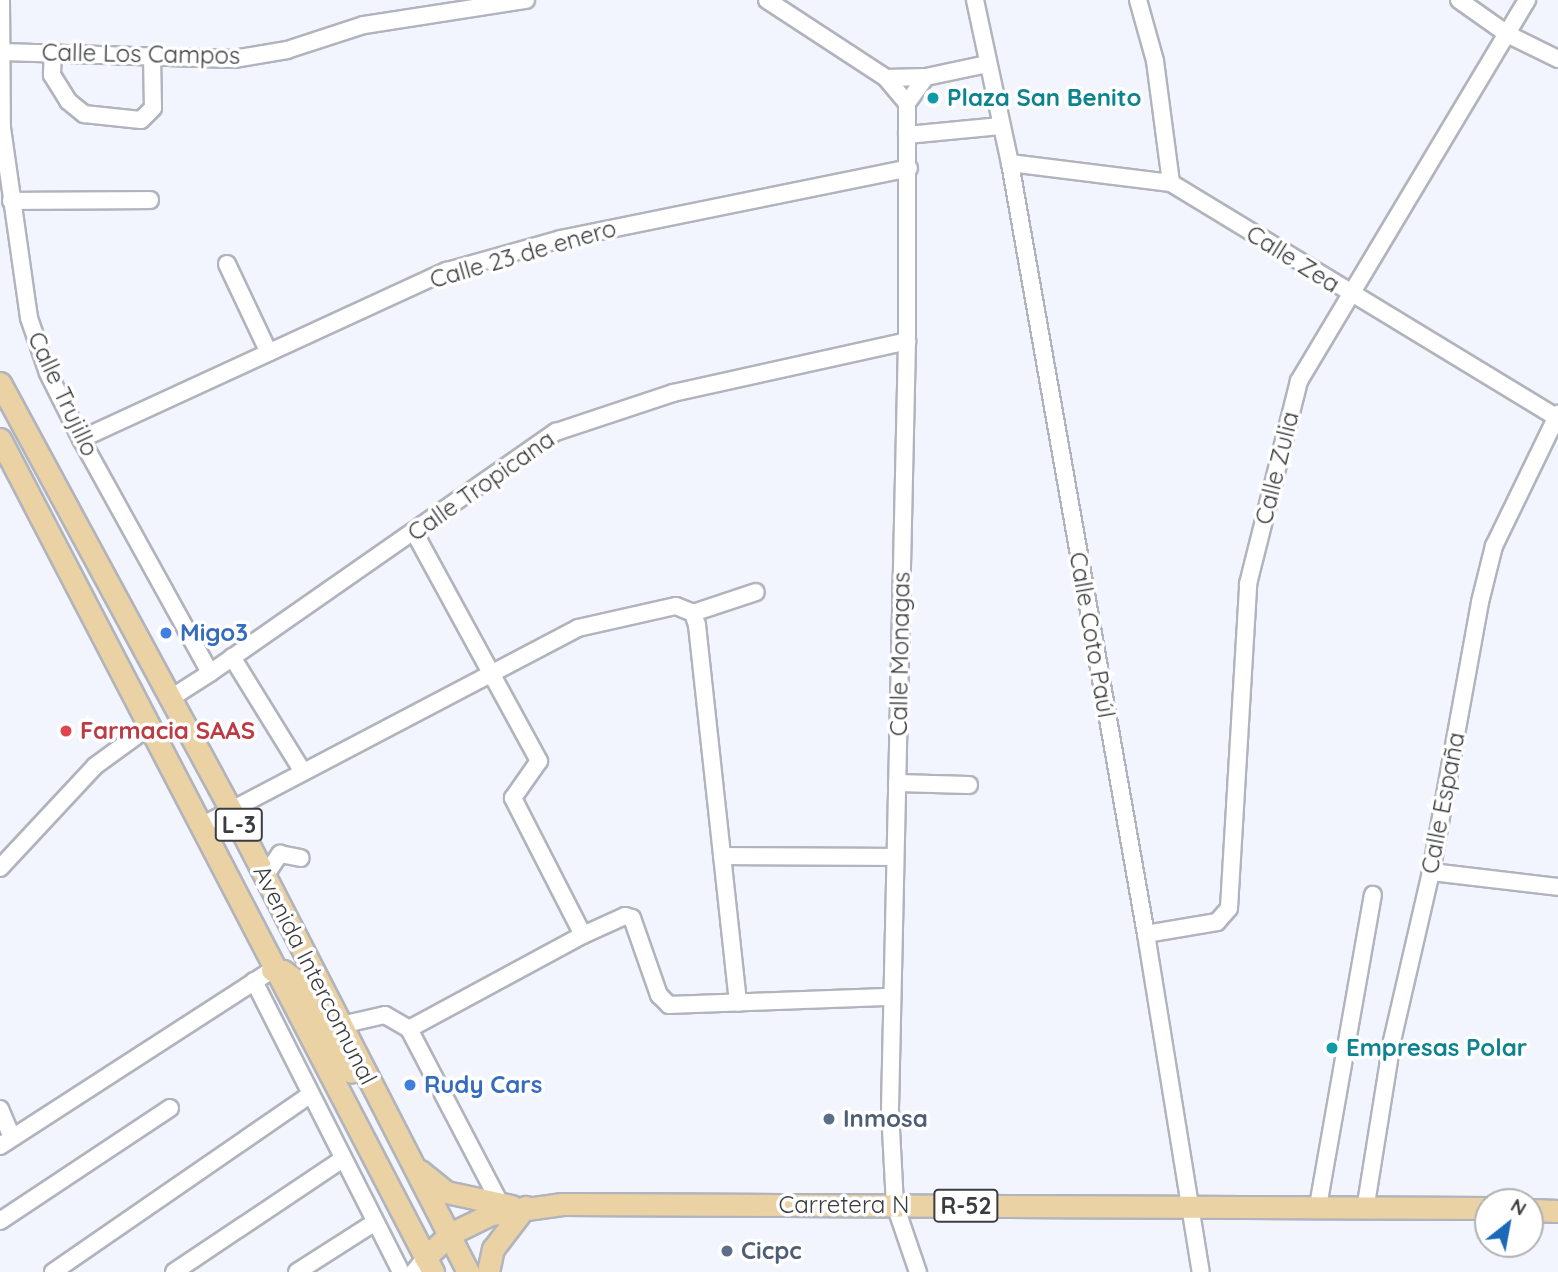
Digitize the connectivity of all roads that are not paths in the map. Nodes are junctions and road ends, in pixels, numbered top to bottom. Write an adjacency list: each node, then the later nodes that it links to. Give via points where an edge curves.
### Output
1 (1, 0): 9 (street, Calle Trujillo)
2 (526, 0): 11 (street, Calle Los Campos, via 364,25 287,50 234,59)
3 (767, 0): 15 (street)
4 (975, 0): 13 (street, Calle Coto Paúl)
5 (1138, 0): 21 (street, via 1155,61)
6 (1459, 0): 8 (street)
7 (1527, 0): 8 (street, Calle Zulia)
8 (1507, 34): 12 (street); 25 (street, Calle Zulia)
9 (2, 52): 10 (street, Calle Los Campos); 23 (street, Calle Trujillo, via 2,128)
10 (53, 53): 11 (street, Calle Los Campos); 11 (street, via 52,75 68,102 84,114 141,120 153,108)
11 (152, 57)
12 (1558, 59)
13 (987, 64): 14 (street); 17 (street, Calle Coto Paúl)
14 (926, 77): 15 (street); 16 (street)
15 (886, 78): 16 (street)
16 (906, 103): 18 (street, Calle Monagas)
17 (1001, 126): 18 (street); 19 (street, Calle Coto Paúl)
18 (907, 135): 20 (street, Calle Monagas)
19 (1010, 163): 21 (street, Calle Zea); 53 (street, Calle Coto Paúl)
20 (909, 167): 26 (street, Calle Monagas); 27 (street, Calle 23 de enero, via 561,239 447,271)
21 (1171, 183): 25 (street, Calle Zea)
22 (150, 200): 23 (street)
23 (11, 201): 31 (street, Calle Trujillo, via 29,318 48,373)
24 (228, 264): 27 (street)
25 (1350, 295): 29 (street, Calle Zea); 53 (street, Calle Zulia, via 1299,381 1248,584 1229,908 1217,922)
26 (907, 341): 32 (street, Calle Tropicana, via 673,393 556,432); 41 (street, Calle Monagas)
27 (269, 353): 31 (street, Calle 23 de enero)
28 (0, 383): 38 (main road, Avenida Intercomunal / L-3)
29 (1557, 416): 49 (street, Calle España, via 1494,546)
30 (0, 439): 39 (main road, Avenida Intercomunal / L-3)
31 (81, 439): 36 (street, Calle Trujillo)
32 (414, 532): 35 (street, Calle Tropicana); 37 (street)
33 (756, 592): 34 (street)
34 (692, 613): 37 (street, via 676,606 578,628); 45 (street)
35 (232, 657): 36 (street, Calle Tropicana); 40 (street)
36 (210, 673): 38 (street)
37 (491, 673): 40 (street); 54 (street, via 539,761 513,798)
38 (171, 698): 43 (main road, Avenida Intercomunal / L-3)
39 (150, 726): 44 (main road, Avenida Intercomunal / L-3); 48 (street, via 95,766)
40 (303, 772): 43 (street)
41 (897, 783): 42 (street); 47 (street, Calle Monagas)
42 (969, 785)
43 (231, 810): 44 (street); 50 (main road, Avenida Intercomunal / L-3)
44 (201, 826): 55 (main road, Avenida Intercomunal / L-3)
45 (722, 856): 47 (street); 58 (street)
46 (301, 858): 50 (street, via 280,854)
47 (895, 858): 57 (street, Calle Monagas)
48 (0, 868)
49 (1431, 872): 51 (street); 68 (street, Calle España, via 1392,1041)
50 (265, 876): 59 (main road, Avenida Intercomunal / L-3)
51 (1558, 887)
52 (1373, 895): 71 (street)
53 (1146, 934): 74 (street, Calle Coto Paúl)
54 (583, 935): 58 (street, via 625,916 632,918 659,995 669,1005); 60 (street)
55 (272, 970): 56 (street); 61 (main road, via 283,971 298,982 347,1067); 78 (main road, Avenida Intercomunal / L-3)
56 (254, 981): 62 (street); 65 (street)
57 (891, 997): 58 (street); 70 (street, Calle Monagas)
58 (738, 1003)
59 (341, 1025): 60 (street, via 387,1009); 61 (main road, Avenida Intercomunal / L-3)
60 (409, 1030): 69 (street)
61 (376, 1095): 66 (main road, Avenida Intercomunal / L-3)
62 (308, 1096): 67 (street); 79 (street)
63 (170, 1108): 75 (street)
64 (0, 1109): 65 (street)
65 (6, 1142)
66 (408, 1158): 69 (main road, via 446,1192); 77 (main road, Avenida Intercomunal / L-3)
67 (341, 1160): 76 (street); 80 (street)
68 (1366, 1204): 71 (main road, Carretera N / R-52); 73 (main road, Carretera N / R-52)
69 (501, 1205): 72 (main road)
70 (895, 1205): 72 (main road, Carretera N / R-52); 74 (main road, Carretera N / R-52); 85 (street, Calle Monagas)
71 (1318, 1206): 74 (main road, Carretera N / R-52)
72 (525, 1207): 77 (main road, Carretera N / R-52, via 491,1214); 84 (main road, via 494,1249)
73 (1474, 1208)
74 (1194, 1210): 86 (street, Calle Coto Paúl)
75 (0, 1221)
76 (374, 1223): 81 (street); 82 (street)
77 (450, 1234): 78 (main road, Carretera N / R-52); 83 (main road, Avenida Intercomunal / L-3)
78 (424, 1267)
79 (53, 1272)
80 (174, 1272)
81 (297, 1272)
82 (401, 1272)
83 (468, 1272)
84 (488, 1272)
85 (918, 1272)
86 (1201, 1272)

